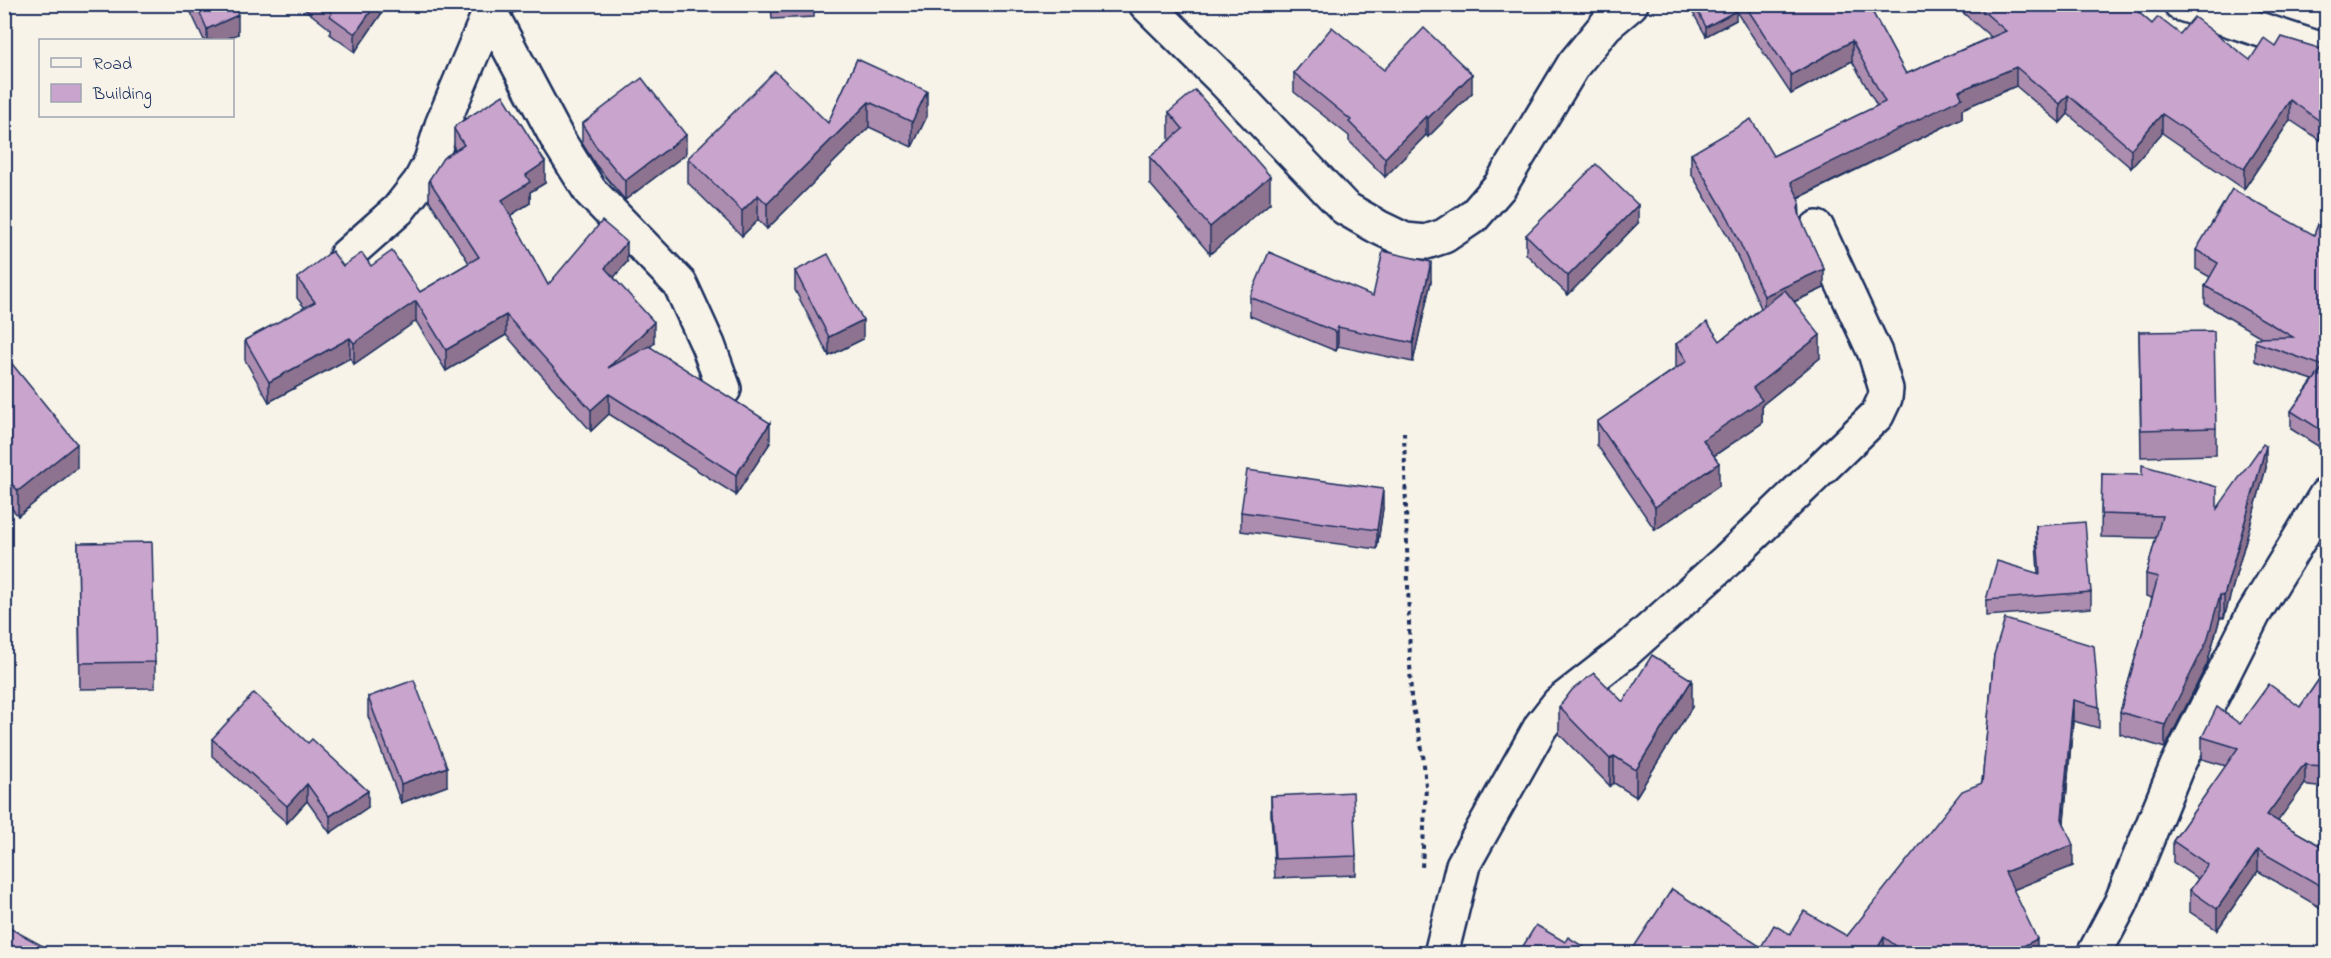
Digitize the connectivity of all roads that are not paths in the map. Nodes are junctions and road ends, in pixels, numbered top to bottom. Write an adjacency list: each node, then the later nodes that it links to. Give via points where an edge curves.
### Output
1 (1146, 4): 2 (street, via 1345,208 1405,240 1426,243 1444,237 1474,216 1500,186 1574,64 1606,26)
2 (1632, 4)
3 (2181, 4): 5 (street)
4 (488, 8): 7 (street, via 420,182 398,210); 8 (street, via 558,140 590,191 680,285)
5 (2326, 51)
6 (1817, 228): 10 (street, via 1875,353 1886,389 1882,405 1727,560 1626,651 1559,703 1484,823 1463,865)
7 (346, 256)
8 (724, 389)
9 (2326, 495): 11 (street, via 2253,615 2177,766 2121,903)
10 (1441, 954)
11 (2094, 954)

